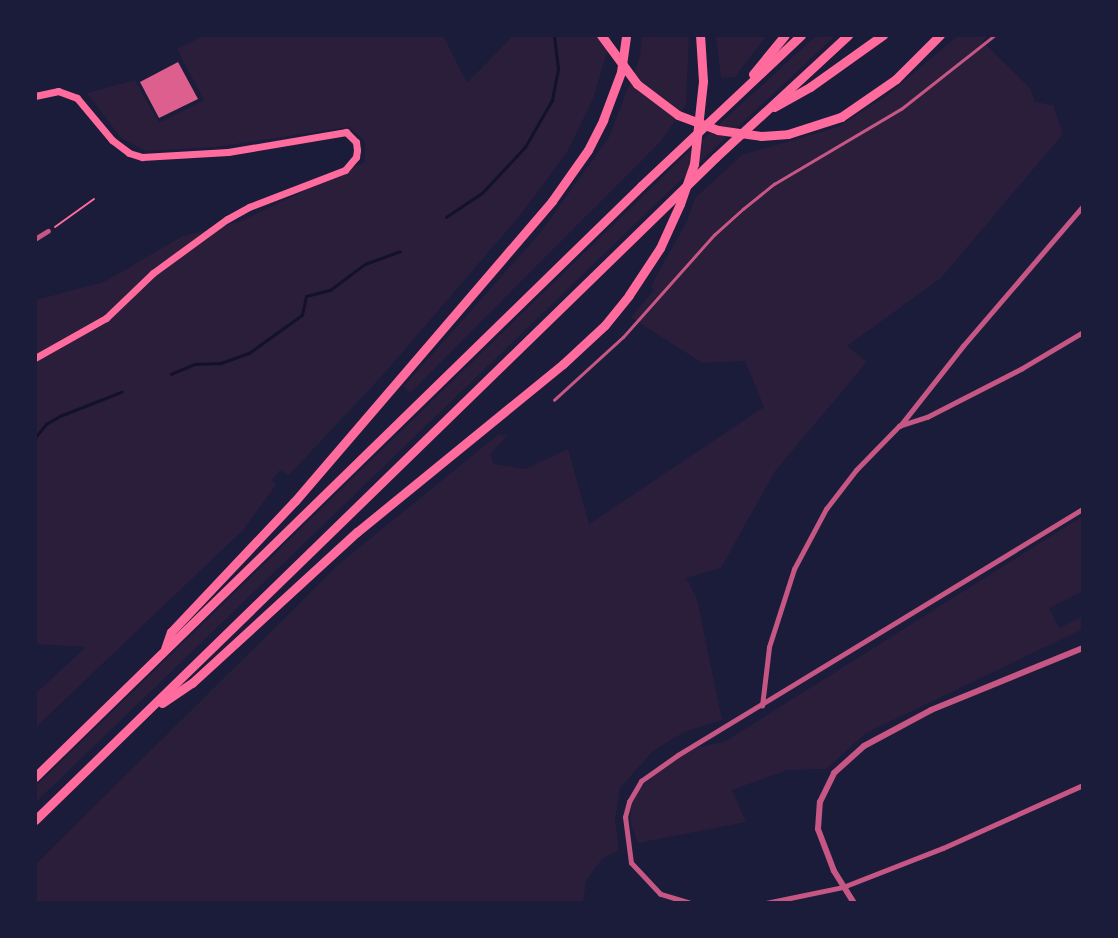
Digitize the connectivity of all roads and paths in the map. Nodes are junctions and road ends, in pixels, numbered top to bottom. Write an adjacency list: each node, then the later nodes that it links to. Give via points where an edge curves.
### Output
1 (601, 35): 8 (highway, via 615,59 644,91 678,115 739,135 774,136 841,117 896,79)
2 (626, 35): 23 (highway, via 621,72 603,120 552,201 295,501 171,632)
3 (700, 35): 25 (highway, via 699,141 694,164 660,248 629,295 563,363 357,532 192,683)
4 (785, 35): 10 (highway)
5 (802, 35): 10 (highway)
6 (848, 35): 12 (highway)
7 (883, 35): 12 (highway, via 810,87)
8 (940, 35)
9 (995, 35): 19 (lane, via 901,109 774,184 743,209 623,337)
10 (739, 92): 23 (highway)
11 (35, 96): 18 (main road, via 58,91 76,98 118,145 142,157 228,152 346,132 357,150 345,170 227,219 153,273 106,318)
12 (760, 115): 25 (highway)
13 (94, 200): 15 (path)
14 (1083, 206): 20 (street)
15 (48, 230): 16 (street)
16 (35, 239)
17 (1083, 332): 20 (street, via 927,417)
18 (35, 358)
19 (554, 400)
20 (900, 426): 24 (street, via 840,489 802,551 778,612)
21 (1083, 509): 24 (street)
22 (1083, 648): 29 (street, via 931,710 849,758 825,789 818,816 820,842)
23 (164, 650): 26 (highway)
24 (762, 706): 30 (street, via 670,760 635,790 625,817 631,863 660,894)
25 (142, 716): 28 (highway)
26 (35, 776)
27 (1083, 786): 29 (street)
28 (35, 820)
29 (843, 887): 31 (street); 32 (street)
30 (689, 903)
31 (766, 903)
32 (854, 903)

